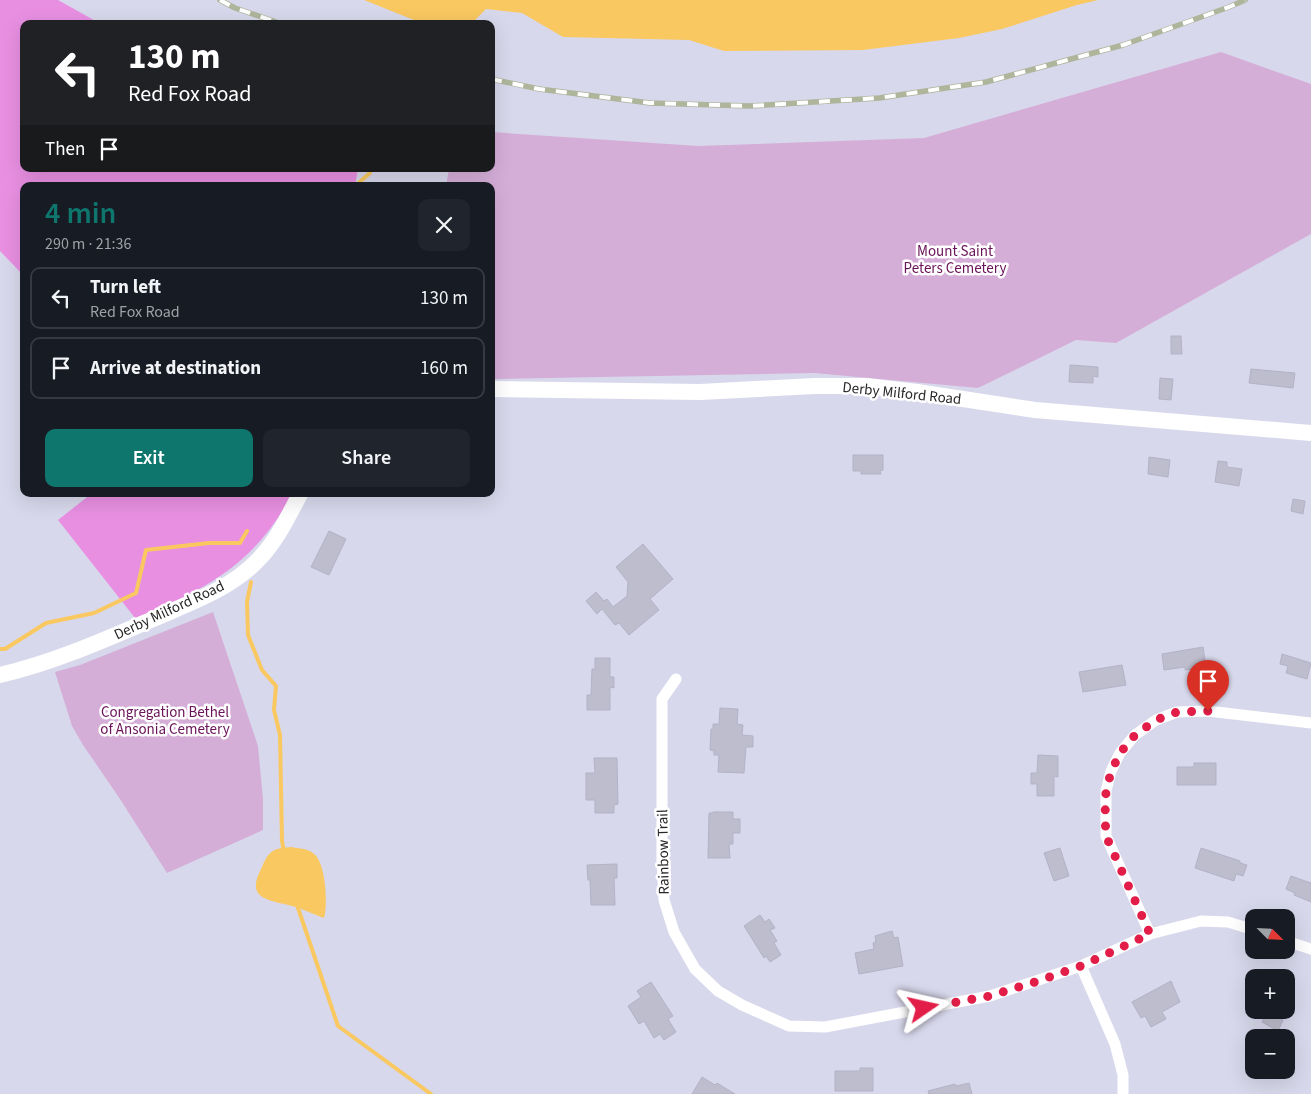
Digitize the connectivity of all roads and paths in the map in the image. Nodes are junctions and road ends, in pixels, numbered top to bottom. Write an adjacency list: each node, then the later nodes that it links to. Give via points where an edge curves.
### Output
1 (495, 389): 2 (main road, Derby Milford Road, via 700,392 866,386 1035,410)
2 (1311, 433)
3 (298, 497): 4 (main road, Derby Milford Road, via 266,551 227,584 92,644 38,665)
4 (0, 675)
5 (676, 679): 11 (street, Rainbow Trail, via 662,699 664,900 674,932 695,969 718,991 789,1026 825,1027 990,996)
6 (1311, 723): 8 (street, via 1208,711 1177,712 1156,720 1135,735 1120,753 1106,791 1106,836)
7 (1245, 927): 8 (street, Rainbow Trail, via 1228,922 1201,921)
8 (1150, 934): 11 (street, Rainbow Trail)
9 (1295, 944): 10 (street)
10 (1311, 949)
11 (1081, 966): 12 (street, via 1114,1044 1123,1075)
12 (1123, 1094)

